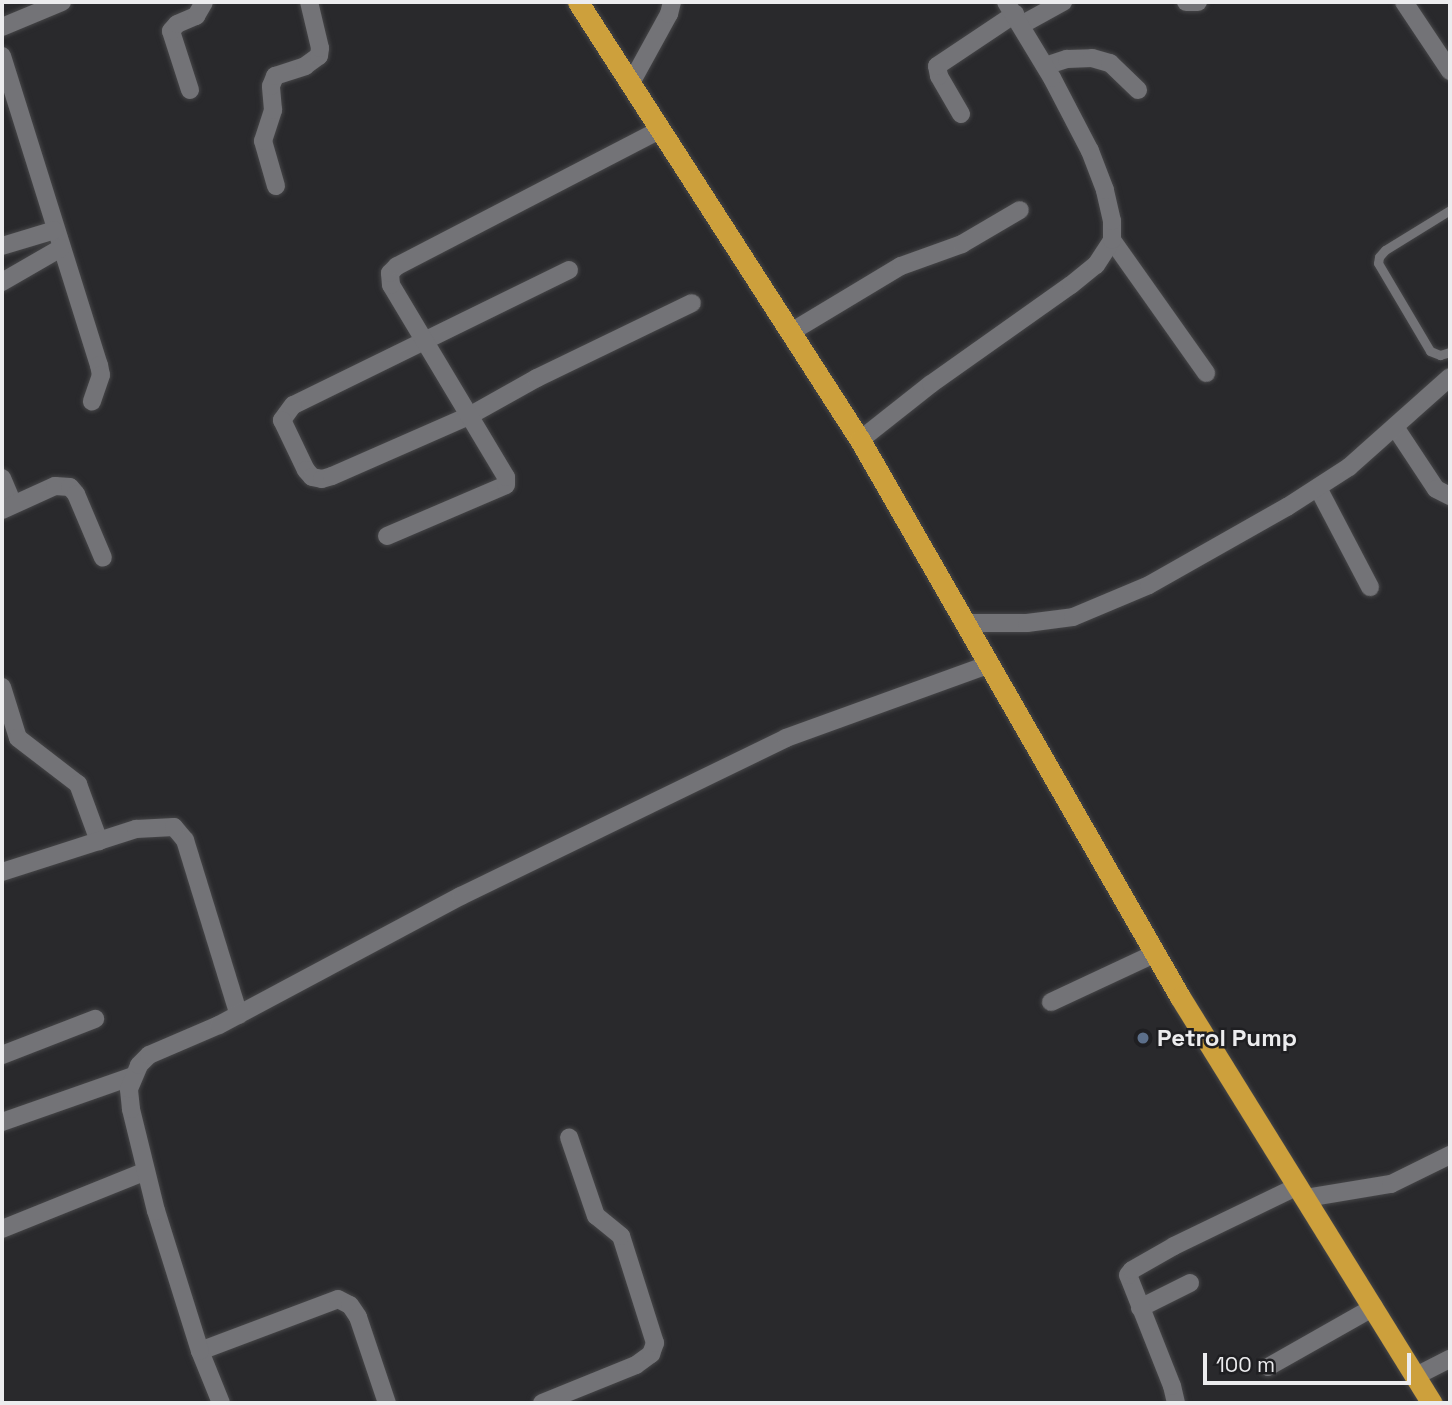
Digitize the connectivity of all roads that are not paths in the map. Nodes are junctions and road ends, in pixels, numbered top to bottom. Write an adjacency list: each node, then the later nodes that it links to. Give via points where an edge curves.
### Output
1 (61, 2): 11 (street)
2 (204, 2): 16 (street, via 196,16 171,31)
3 (309, 2): 20 (street, via 318,56 305,66 275,76 271,86 273,110 263,141)
4 (578, 2): 15 (highway)
5 (672, 2): 15 (street)
6 (1063, 2): 10 (street)
7 (1186, 2): 8 (street)
8 (1198, 2)
9 (1404, 2): 14 (street)
10 (1014, 13): 13 (street); 18 (street, via 937,66)
11 (2, 27)
12 (2, 56): 23 (street)
13 (1045, 66): 17 (street, via 1092,58 1110,63); 24 (street, via 1090,151 1105,190)
14 (1450, 71)
15 (631, 83): 19 (highway)
16 (190, 90)
17 (1138, 90)
18 (961, 114)
19 (661, 130): 30 (highway); 31 (street, via 397,266 390,273 391,285)
20 (276, 186)
21 (1020, 210): 30 (street, via 962,244 901,266)
22 (1450, 210): 32 (lane, via 1385,250 1378,263 1430,351)
23 (55, 230): 25 (street); 26 (street)
24 (1112, 240): 33 (street); 38 (street, via 1097,265)
25 (2, 246)
26 (61, 248): 28 (street); 35 (street, via 99,365 101,375)
27 (569, 270): 31 (street)
28 (2, 282)
29 (692, 303): 36 (street)
30 (791, 332): 38 (highway)
31 (425, 342): 36 (street); 36 (street, via 302,400 284,413 284,428 306,470 312,477 332,476)
32 (1450, 352)
33 (1206, 373)
34 (1450, 377): 37 (street)
35 (92, 401)
36 (469, 416): 43 (street, via 506,477 506,485)
37 (1395, 426): 40 (street); 41 (street, via 1436,489)
38 (860, 440): 46 (highway)
39 (2, 478): 42 (street)
40 (1318, 488): 45 (street); 46 (street, via 1161,579 1099,608 1073,617 1027,623)
41 (1450, 496)
42 (7, 507): 44 (street, via 55,486 70,487)
43 (387, 536)
44 (103, 558)
45 (1370, 587)
46 (967, 623): 47 (highway)
47 (990, 664): 51 (highway); 53 (street, via 786,738 461,896)
48 (2, 687): 49 (street, via 18,738 79,785)
49 (99, 841): 50 (street); 53 (street, via 159,825 181,832)
50 (2, 872)
51 (1154, 954): 52 (street); 61 (highway)
52 (1051, 1002)
53 (239, 1015): 56 (street, via 149,1055)
54 (95, 1019): 55 (street)
55 (2, 1055)
56 (133, 1076): 57 (street); 60 (street, via 131,1109)
57 (2, 1122)
58 (569, 1137): 72 (street, via 596,1216 621,1236 655,1343 651,1354 636,1365)
59 (1450, 1155): 61 (street, via 1381,1187)
60 (146, 1171): 62 (street); 66 (street)
61 (1302, 1192): 64 (highway); 65 (street, via 1132,1270 1128,1281)
62 (2, 1228)
63 (1190, 1283): 65 (street)
64 (1374, 1307): 68 (street); 69 (highway)
65 (1140, 1308): 73 (street)
66 (200, 1351): 70 (street); 71 (street, via 338,1299 350,1305 358,1317)
67 (1450, 1359): 69 (street)
68 (1268, 1367)
69 (1416, 1376): 74 (highway)
70 (221, 1403)
71 (387, 1403)
72 (542, 1403)
73 (1176, 1403)
74 (1432, 1403)

